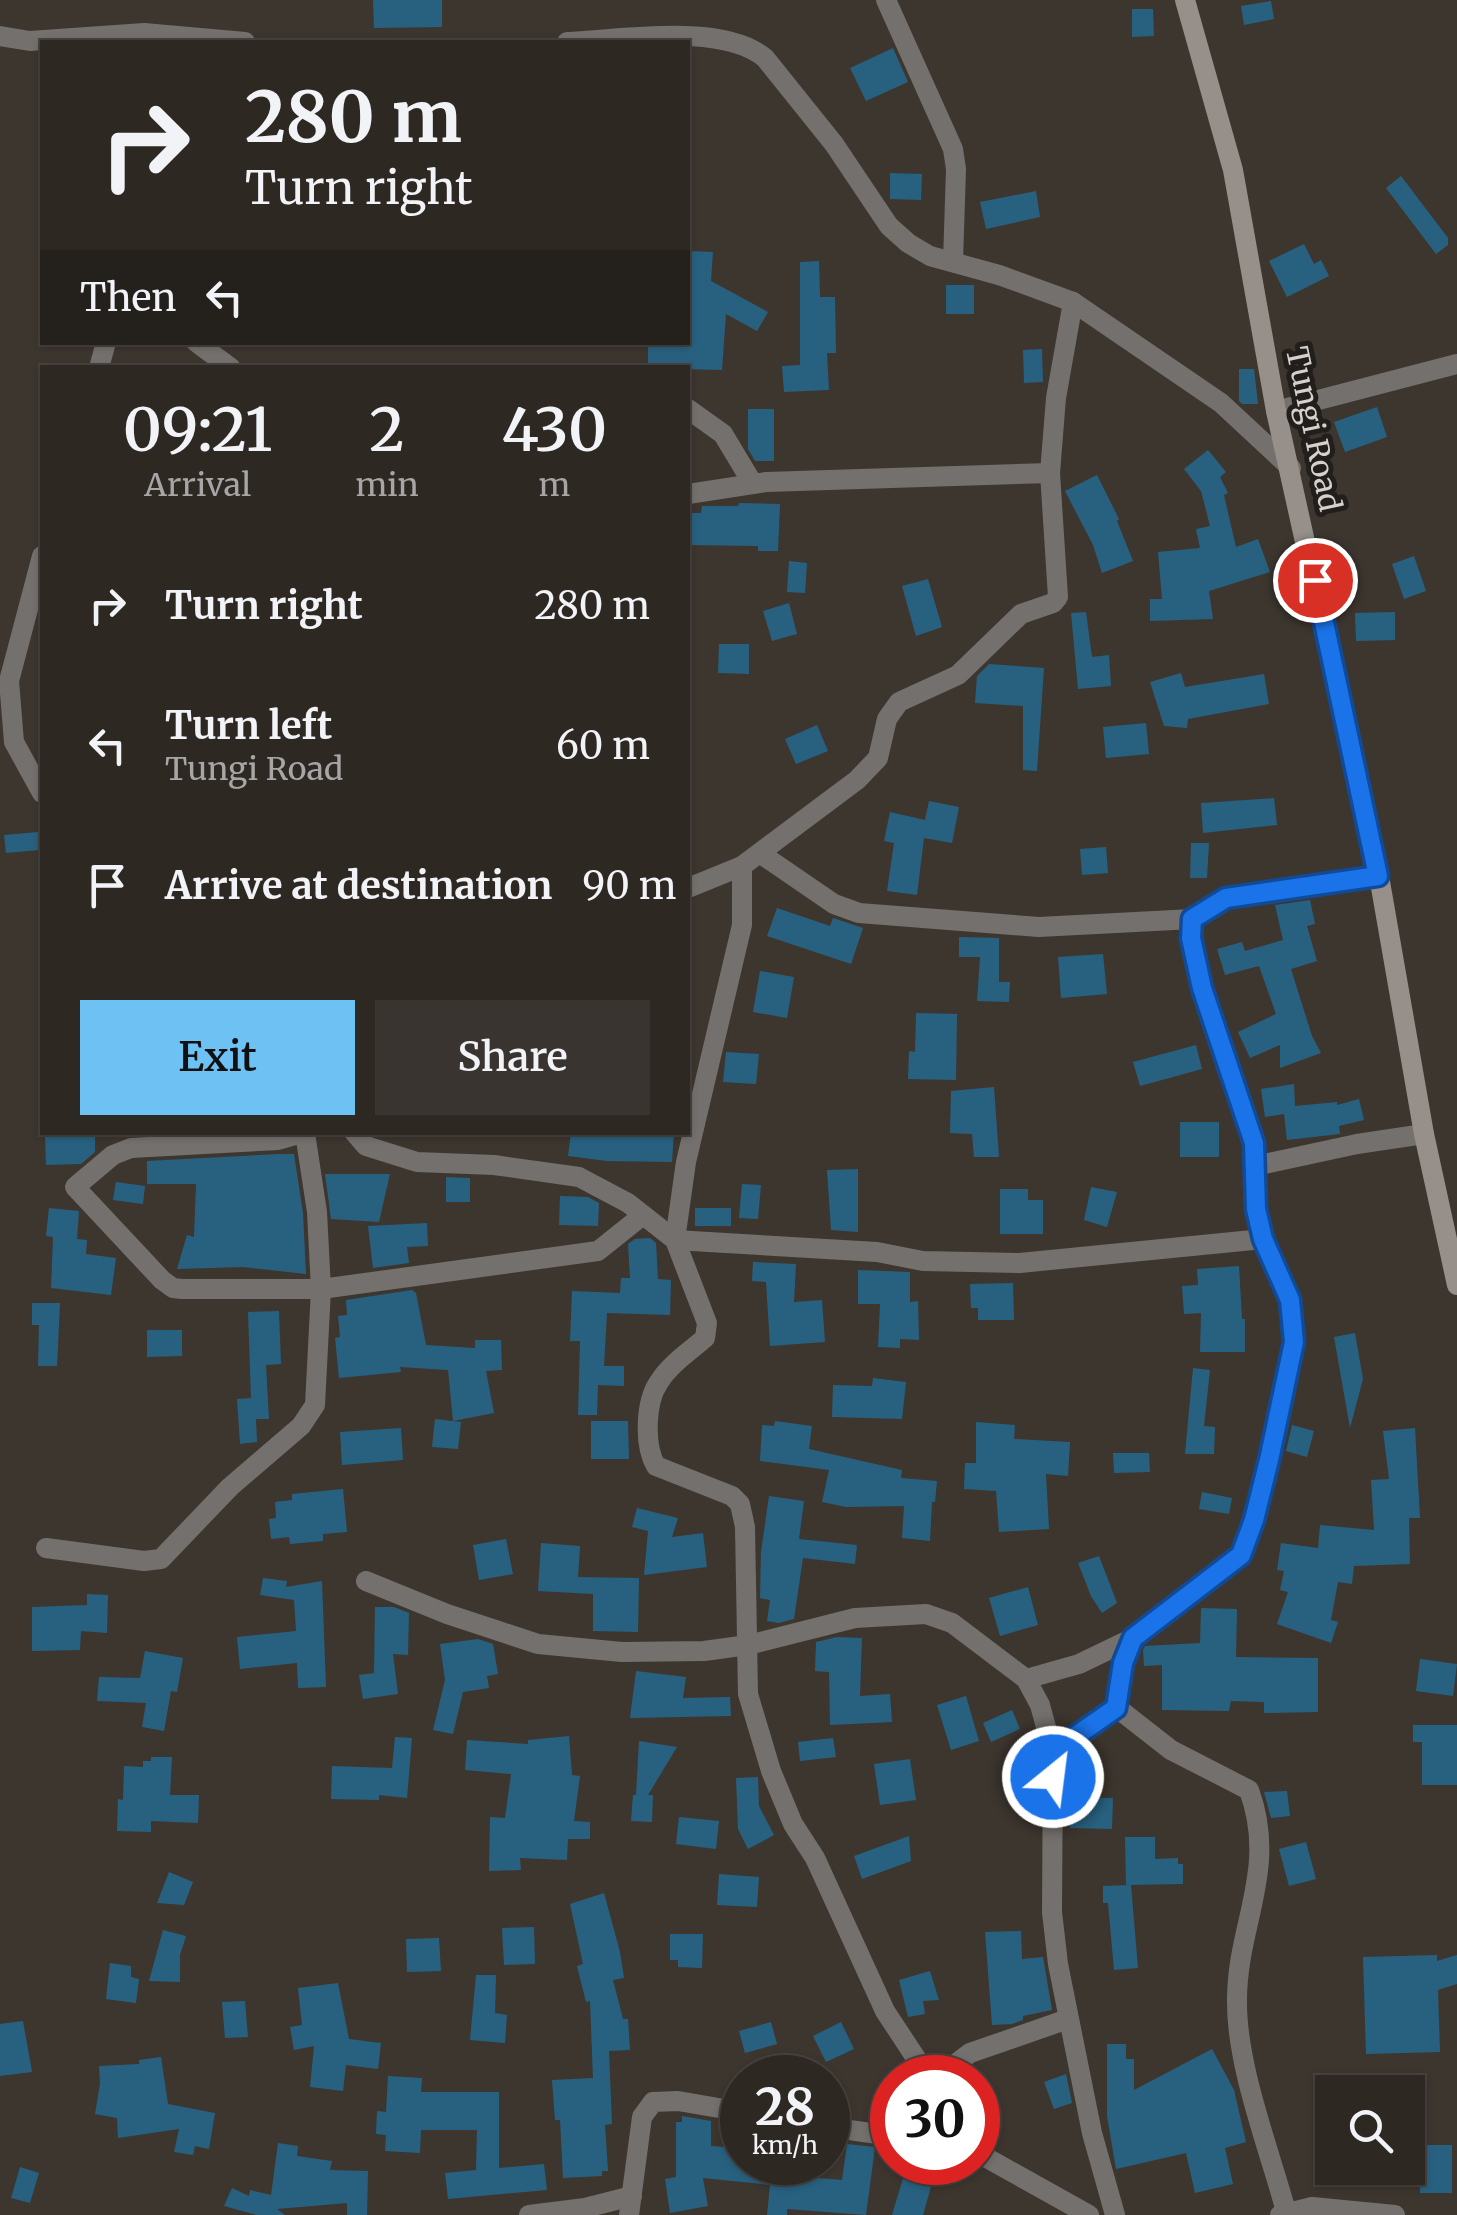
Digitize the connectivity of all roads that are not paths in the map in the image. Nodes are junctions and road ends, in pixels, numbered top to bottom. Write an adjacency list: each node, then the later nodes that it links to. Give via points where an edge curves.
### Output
1 (886, 0): 8 (street, via 953,149)
2 (1185, 0): 14 (main road, Tungi Road, via 1233,170)
3 (0, 36): 7 (street)
4 (78, 40): 5 (street, via 144,33)
5 (231, 40)
6 (606, 40): 8 (street, via 684,36 753,48 834,144 889,226 930,256)
7 (40, 41)
8 (953, 262): 9 (street)
9 (1073, 302): 15 (street, via 1221,403); 16 (street)
10 (200, 345): 12 (street)
11 (1457, 364): 14 (street)
12 (227, 365)
13 (690, 411): 17 (street, via 723,434)
14 (1276, 411): 15 (main road, Tungi Road)
15 (1291, 468): 23 (main road, Tungi Road)
16 (1050, 473): 17 (street); 21 (street, via 1058,597 1021,614 958,675 898,702 870,768)
17 (754, 484): 18 (street)
18 (690, 494)
19 (40, 564): 20 (street, via 9,698 14,742)
20 (40, 790)
21 (760, 854): 22 (street); 25 (street, via 834,904 859,913 1039,927)
22 (742, 866): 24 (street); 33 (street, via 742,925 686,1162)
23 (1378, 876): 25 (street, via 1226,898); 26 (main road, Tungi Road)
24 (690, 887)
25 (1192, 919): 30 (street, via 1202,988 1254,1143)
26 (1424, 1134): 30 (street); 34 (main road, Tungi Road)
27 (296, 1135): 35 (street, via 120,1151 75,1186 173,1288)
28 (306, 1135): 35 (street)
29 (357, 1135): 31 (street, via 366,1146 417,1162 579,1176)
30 (1255, 1166): 32 (street)
31 (643, 1215): 33 (street); 35 (street, via 598,1251)
32 (1263, 1239): 33 (street, via 1020,1263); 38 (street, via 1290,1300 1294,1342 1254,1520 1241,1555)
33 (675, 1240): 39 (street, via 707,1331 660,1379 648,1448 656,1466 740,1504)
34 (1457, 1285)
35 (321, 1289): 36 (street, via 310,1416 161,1559)
36 (46, 1548)
37 (366, 1581): 39 (street, via 538,1644 622,1652)
38 (1133, 1638): 40 (street); 41 (street)
39 (748, 1644): 40 (street, via 836,1621 926,1614 952,1623); 44 (street, via 748,1694 770,1771 885,2011)
40 (1026, 1679): 42 (street)
41 (1116, 1708): 42 (street); 49 (street, via 1171,1750 1249,1790 1257,1812 1260,1873 1239,1976 1238,2020)
42 (1053, 1752): 43 (street, via 1052,1912)
43 (1068, 2019): 45 (street); 52 (street)
44 (914, 2055)
45 (967, 2055)
46 (720, 2108): 48 (street, via 652,2102 642,2118)
47 (1000, 2166): 51 (street)
48 (631, 2206): 50 (street)
49 (1285, 2214): 53 (street, via 1312,2207)
50 (529, 2215)
51 (1089, 2215)
52 (1114, 2215)
53 (1394, 2215)

